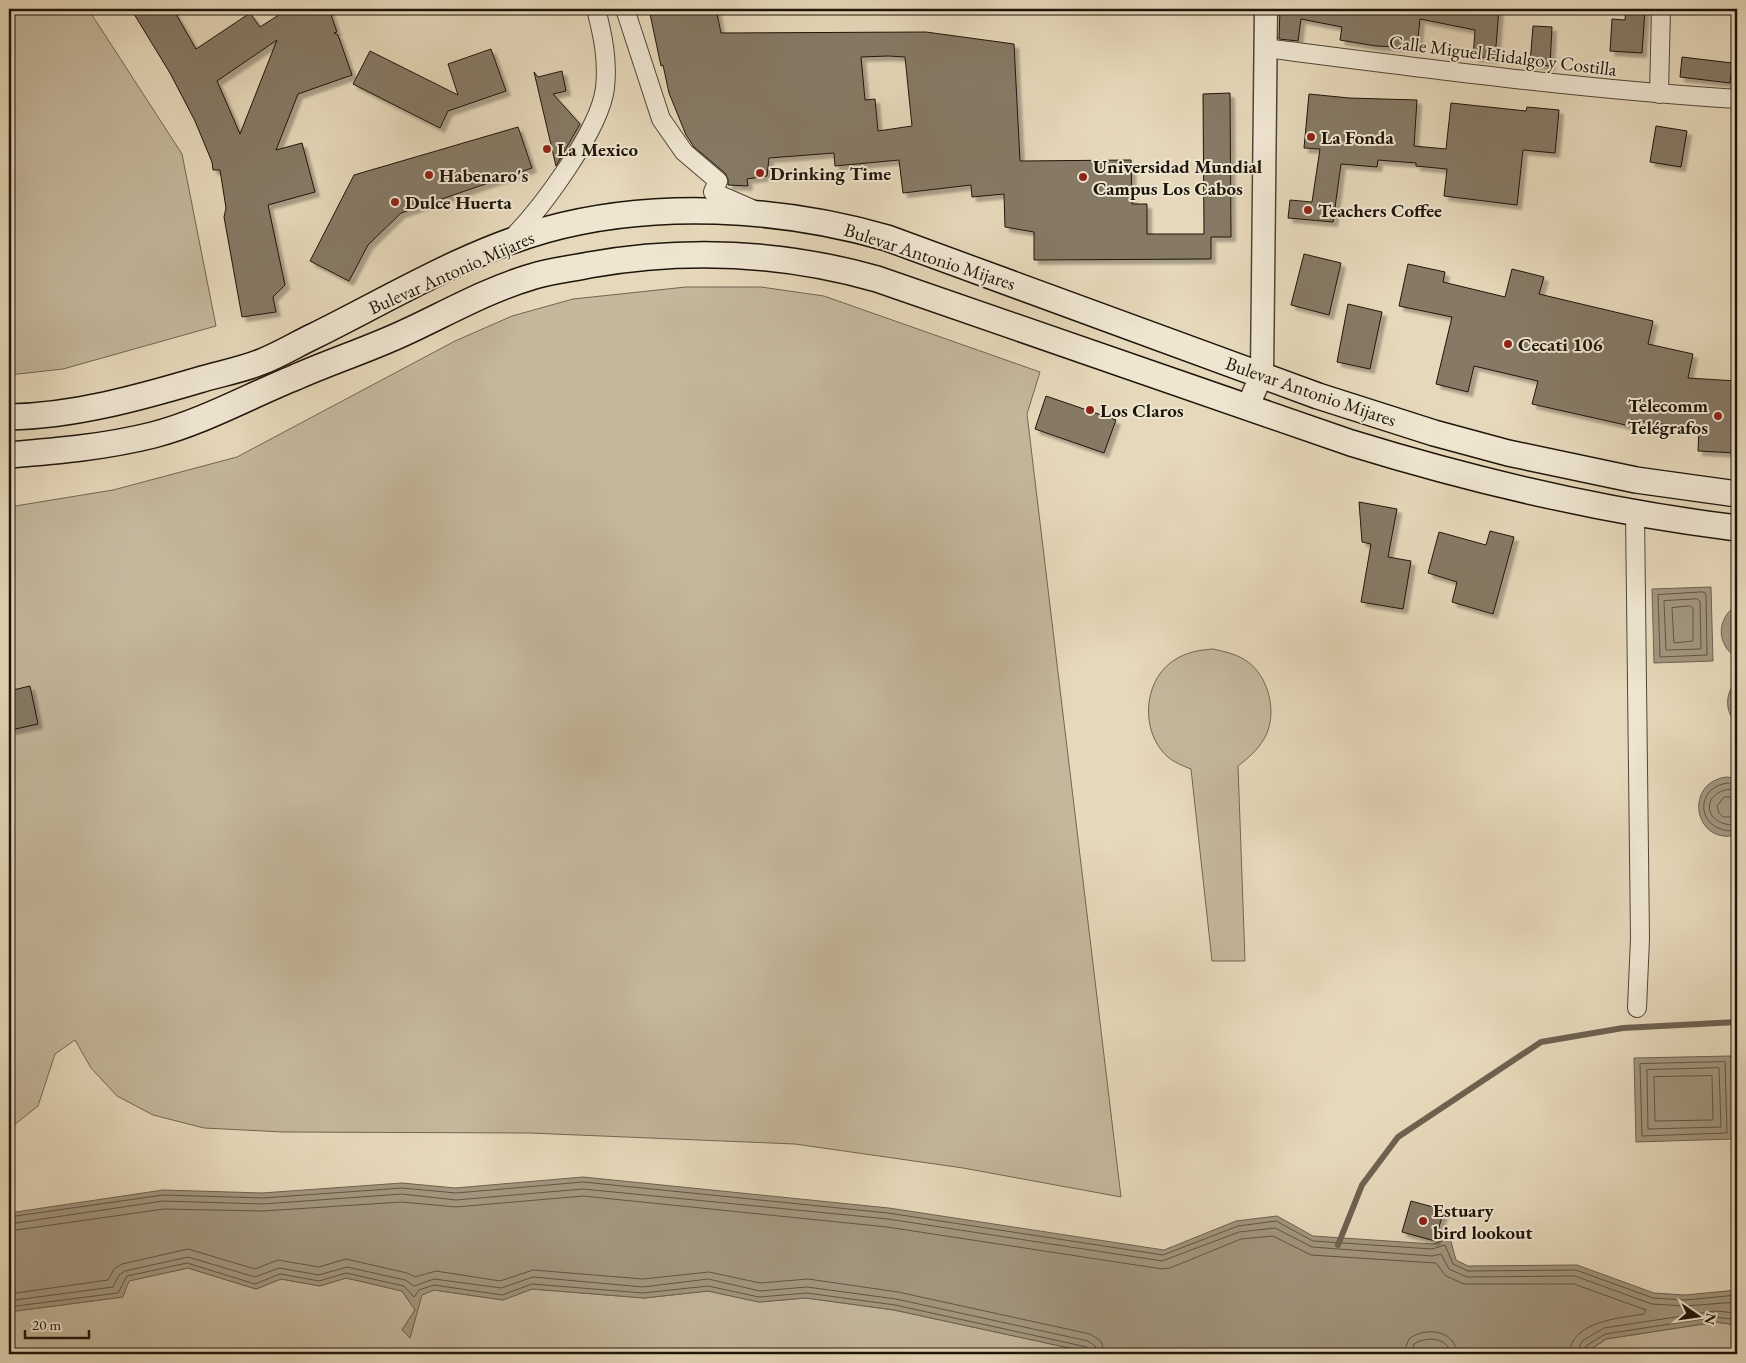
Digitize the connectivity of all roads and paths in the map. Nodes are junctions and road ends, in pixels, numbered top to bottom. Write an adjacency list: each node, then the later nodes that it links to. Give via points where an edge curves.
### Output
1 (596, 9): 9 (street, via 606,48 604,90 595,116 548,196)
2 (624, 9): 8 (street, via 661,119 684,152 718,181 713,192)
3 (1266, 9): 5 (street)
4 (1661, 9): 6 (street)
5 (1265, 48): 6 (street, Calle Miguel Hidalgo y Costilla); 10 (street)
6 (1659, 94): 7 (street, Calle Miguel Hidalgo y Costilla)
7 (1737, 99)
8 (762, 213): 9 (main road, Bulevar Antonio Mijares, via 663,213 618,217 545,230); 10 (main road, Bulevar Antonio Mijares, via 826,223 887,238)
9 (506, 244): 12 (main road, Bulevar Antonio Mijares, via 454,266 260,362 95,406)
10 (1262, 374): 11 (street); 14 (main road, Bulevar Antonio Mijares, via 1327,399 1508,453 1636,480)
11 (1248, 406): 13 (main road, Bulevar Antonio Mijares, via 852,272 759,257 677,254 627,258 531,277 483,295 404,333 238,404 155,434 87,448); 15 (main road, Bulevar Antonio Mijares, via 1426,466 1492,484)
12 (9, 417)
13 (9, 456)
14 (1737, 494)
15 (1635, 512): 16 (main road, Bulevar Antonio Mijares); 17 (street, via 1640,939)
16 (1737, 528)
17 (1637, 1008)

